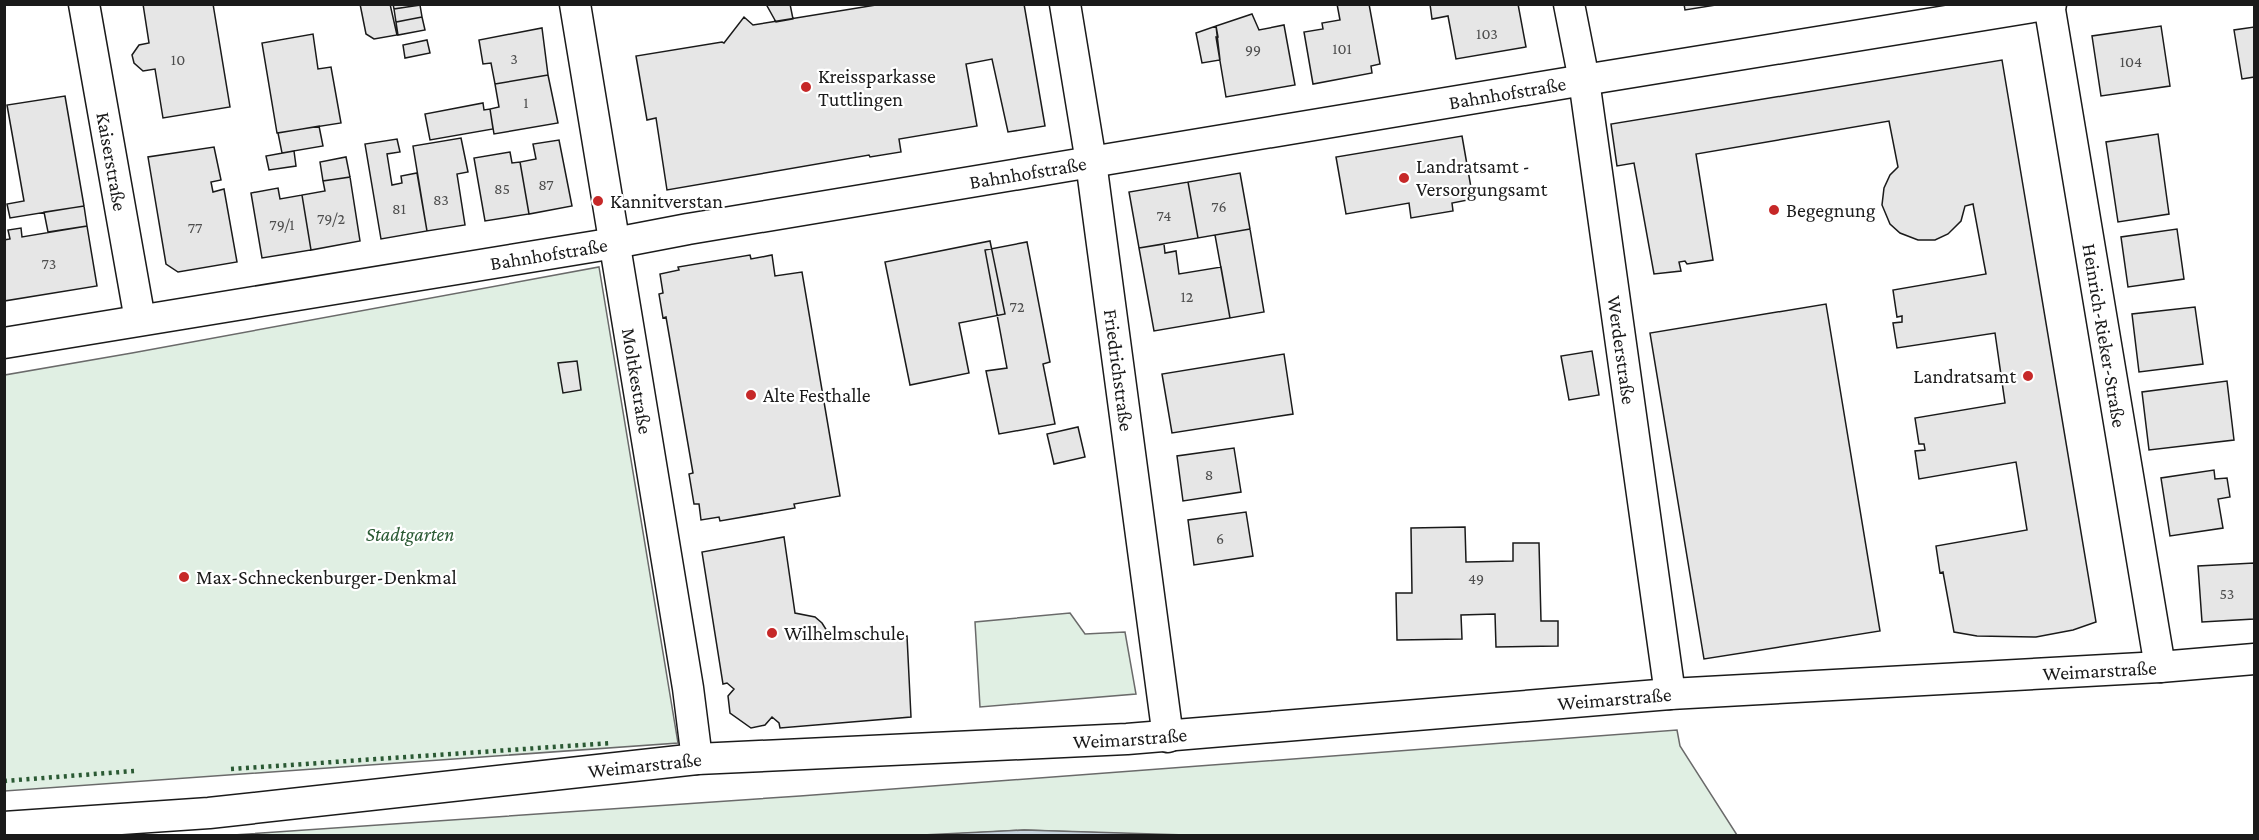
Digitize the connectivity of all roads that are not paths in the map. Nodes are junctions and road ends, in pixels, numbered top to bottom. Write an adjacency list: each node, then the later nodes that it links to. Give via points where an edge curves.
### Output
1 (84, 4): 9 (street, Kaiserstraße)
2 (575, 4): 8 (street, Moltkestraße)
3 (1065, 4): 7 (street, Friedrichstraße)
4 (1569, 4): 6 (street, Werderstraße)
5 (2050, 5): 6 (street, Bahnhofstraße); 12 (street, Heinrich-Rieker-Straße)
6 (1584, 80): 7 (street, Bahnhofstraße); 13 (street, Werderstraße)
7 (1091, 162): 8 (street, Bahnhofstraße); 14 (street, Friedrichstraße)
8 (615, 243): 9 (street, Bahnhofstraße); 15 (street, Moltkestraße)
9 (140, 321): 10 (street, Bahnhofstraße)
10 (4, 343)
11 (2254, 659): 12 (street, Weimarstraße)
12 (2160, 667): 13 (street, Weimarstraße)
13 (1670, 694): 14 (street, Weimarstraße)
14 (1168, 737): 15 (street, Weimarstraße)
15 (697, 759): 16 (street, Weimarstraße, via 209,813)
16 (4, 826)

